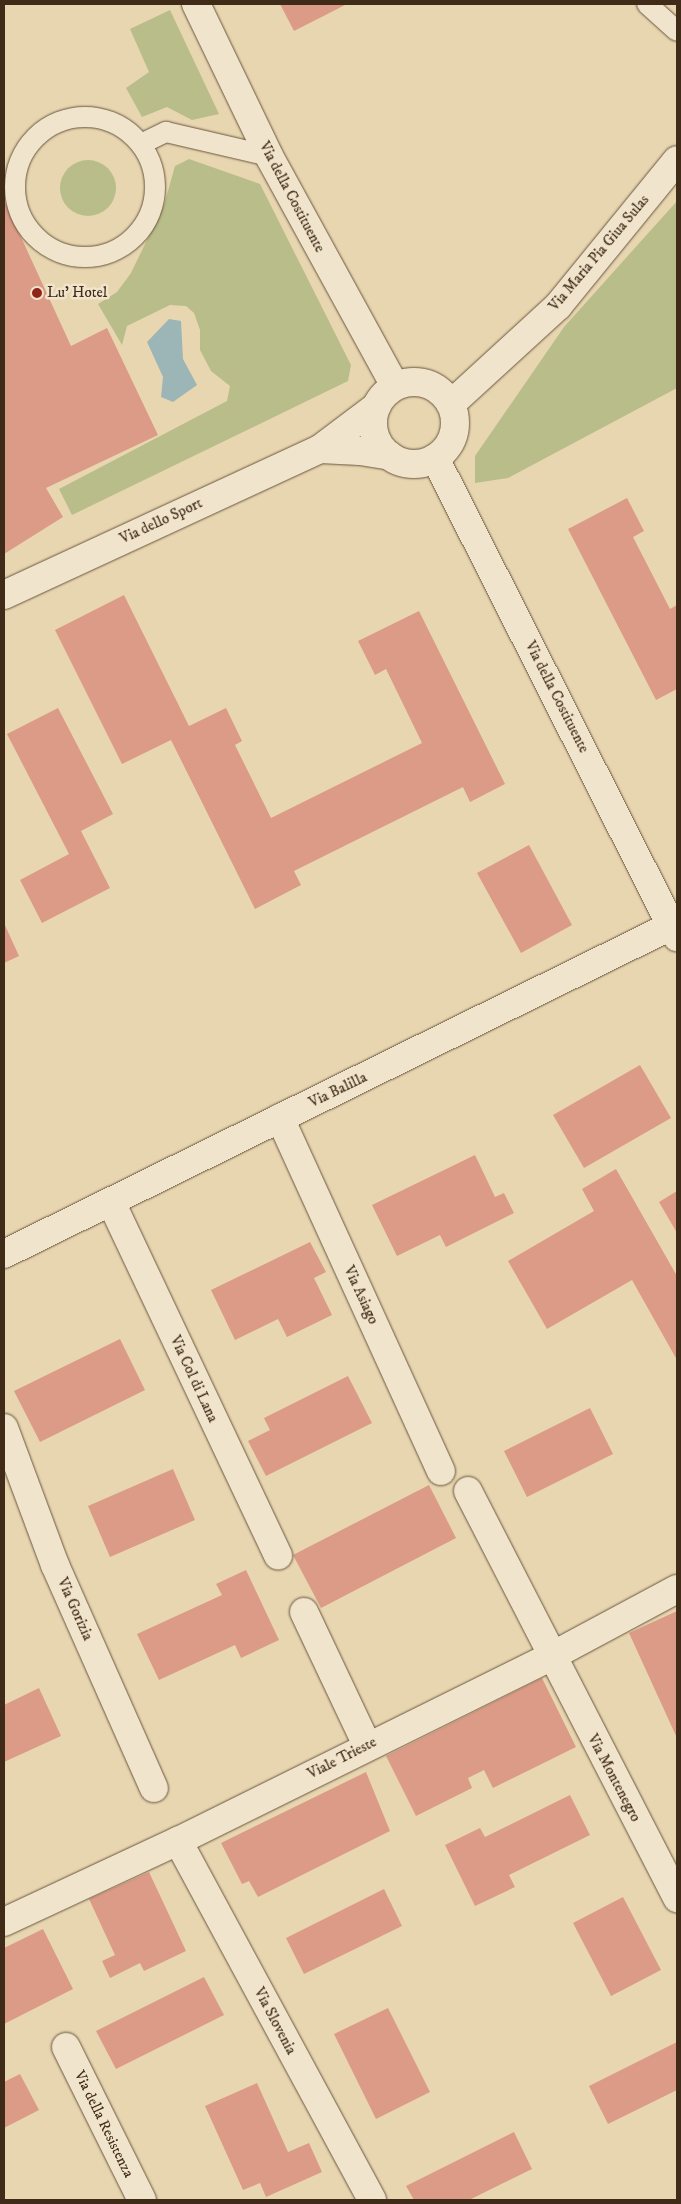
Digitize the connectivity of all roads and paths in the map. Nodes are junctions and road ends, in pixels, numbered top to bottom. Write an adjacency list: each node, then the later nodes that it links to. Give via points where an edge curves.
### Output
1 (196, 4): 5 (street, Via della Costituente)
2 (647, 4): 3 (lane)
3 (677, 31)
4 (140, 144): 4 (lane, via 123,128 103,119 81,117 60,121 41,133 26,149 17,169 14,191 19,212 30,232 48,247 70,256 95,257 118,250 137,234 149,214 155,190 152,166); 5 (lane, via 166,132)
5 (269, 156): 7 (street, Via della Costituente)
6 (677, 160): 8 (street, Via Maria Pia Giua Sulas, via 558,306)
7 (386, 396): 8 (street, via 407,382 433,386); 9 (street, Via dello Sport); 10 (street, via 375,434 380,446)
8 (451, 404): 11 (street, via 455,431 450,444)
9 (320, 449): 10 (street, Via dello Sport); 12 (street, Via dello Sport)
10 (390, 456): 11 (street, via 416,464)
11 (435, 458): 13 (street, Via della Costituente)
12 (4, 594)
13 (675, 929): 14 (street, Via Balilla)
14 (280, 1118): 15 (street, Via Balilla); 18 (street, Via Asiago)
15 (111, 1202): 16 (street, Via Balilla); 20 (street, Via Col di Lana)
16 (4, 1254)
17 (4, 1428): 25 (street, Via Gorizia, via 55,1565)
18 (441, 1471)
19 (468, 1491): 23 (street)
20 (278, 1555)
21 (677, 1589): 23 (street, Viale Trieste)
22 (304, 1612): 24 (street)
23 (550, 1657): 24 (street, Viale Trieste); 27 (street, Via Montenegro)
24 (367, 1745): 26 (street, Viale Trieste)
25 (154, 1788)
26 (178, 1841): 28 (street, Viale Trieste); 31 (street, Via Slovenia)
27 (677, 1898)
28 (4, 1922)
29 (66, 2047): 30 (street, Via della Resistenza)
30 (142, 2200)
31 (372, 2200)

